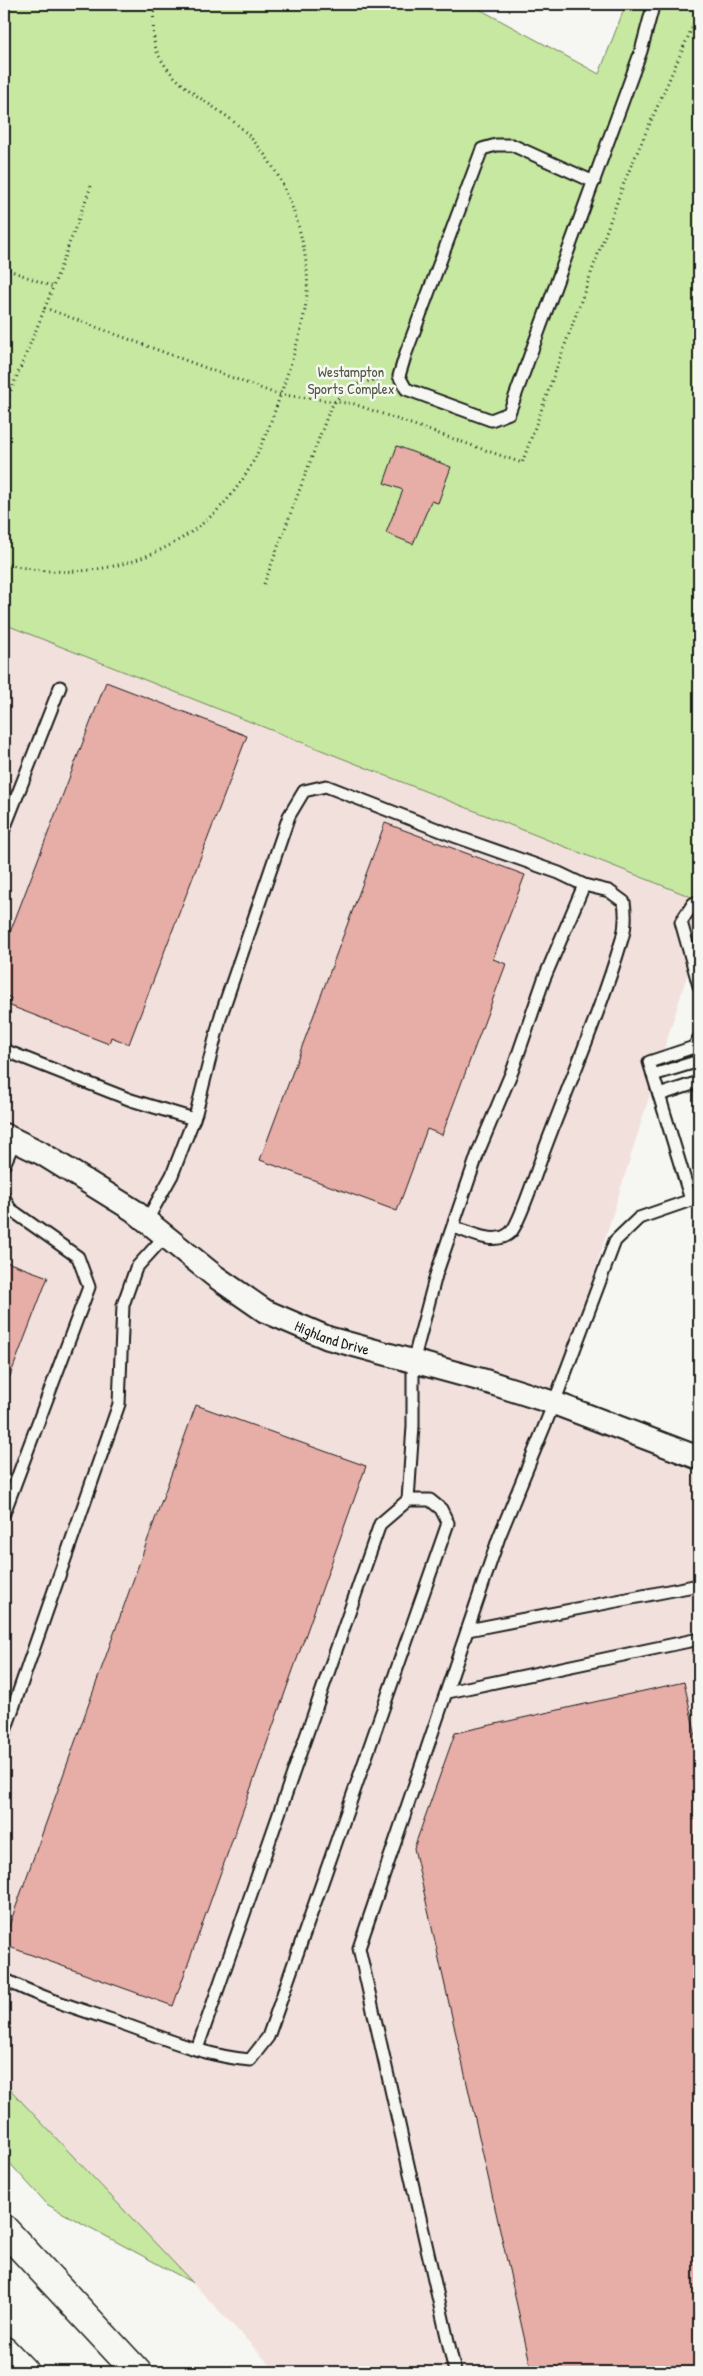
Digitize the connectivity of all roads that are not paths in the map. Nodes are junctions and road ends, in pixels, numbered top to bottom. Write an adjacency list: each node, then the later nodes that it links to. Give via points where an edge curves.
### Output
1 (652, 4): 2 (lane, via 641,51)
2 (594, 182): 2 (lane, via 509,413 491,420 406,389 399,376 406,353 482,149 496,144 512,145)
3 (60, 687): 4 (lane)
4 (4, 829)
5 (584, 885): 15 (lane, via 326,786 304,792 289,816 224,1006); 21 (lane, via 544,979 513,1069 479,1150); 21 (lane, via 616,896 624,902 627,916 593,1021 531,1186 511,1232 502,1238 490,1239)
6 (699, 901): 7 (lane, via 693,904 681,922)
7 (694, 947): 8 (lane)
8 (699, 985)
9 (699, 1038): 12 (lane, via 694,1047 649,1062)
10 (4, 1050): 15 (lane, via 131,1100)
11 (699, 1060): 12 (lane)
12 (654, 1075): 14 (lane)
13 (699, 1082): 14 (lane)
14 (659, 1094): 19 (lane)
15 (194, 1119): 20 (lane, via 172,1175)
16 (9, 1137): 17 (lane); 20 (street, Highland Drive, via 87,1180)
17 (4, 1165)
18 (4, 1197): 27 (lane, via 10,1209 78,1257 89,1287)
19 (695, 1199): 24 (lane, via 639,1218 615,1241)
20 (147, 1220): 22 (street, Highland Drive)
21 (454, 1227): 23 (lane, via 436,1275)
22 (166, 1235): 23 (street, Highland Drive, via 216,1277 265,1311 328,1338); 32 (lane, via 136,1268 123,1305 119,1404)
23 (412, 1362): 24 (street, Highland Drive); 26 (lane)
24 (554, 1403): 25 (street, Highland Drive); 29 (lane, via 499,1538)
25 (699, 1458)
26 (408, 1500): 34 (lane, via 380,1524); 34 (lane, via 430,1500 441,1509 448,1523 268,2037 250,2060 222,2058)
27 (4, 1513)
28 (699, 1585): 29 (lane)
29 (468, 1630): 31 (lane)
30 (699, 1639): 31 (lane)
31 (448, 1692): 39 (lane, via 359,1948)
32 (4, 1734)
33 (4, 1979): 34 (lane, via 25,1990)
34 (197, 2049)
35 (4, 2229): 38 (highway)
36 (4, 2351): 37 (highway)
37 (24, 2372)
38 (138, 2372)
39 (455, 2372)

